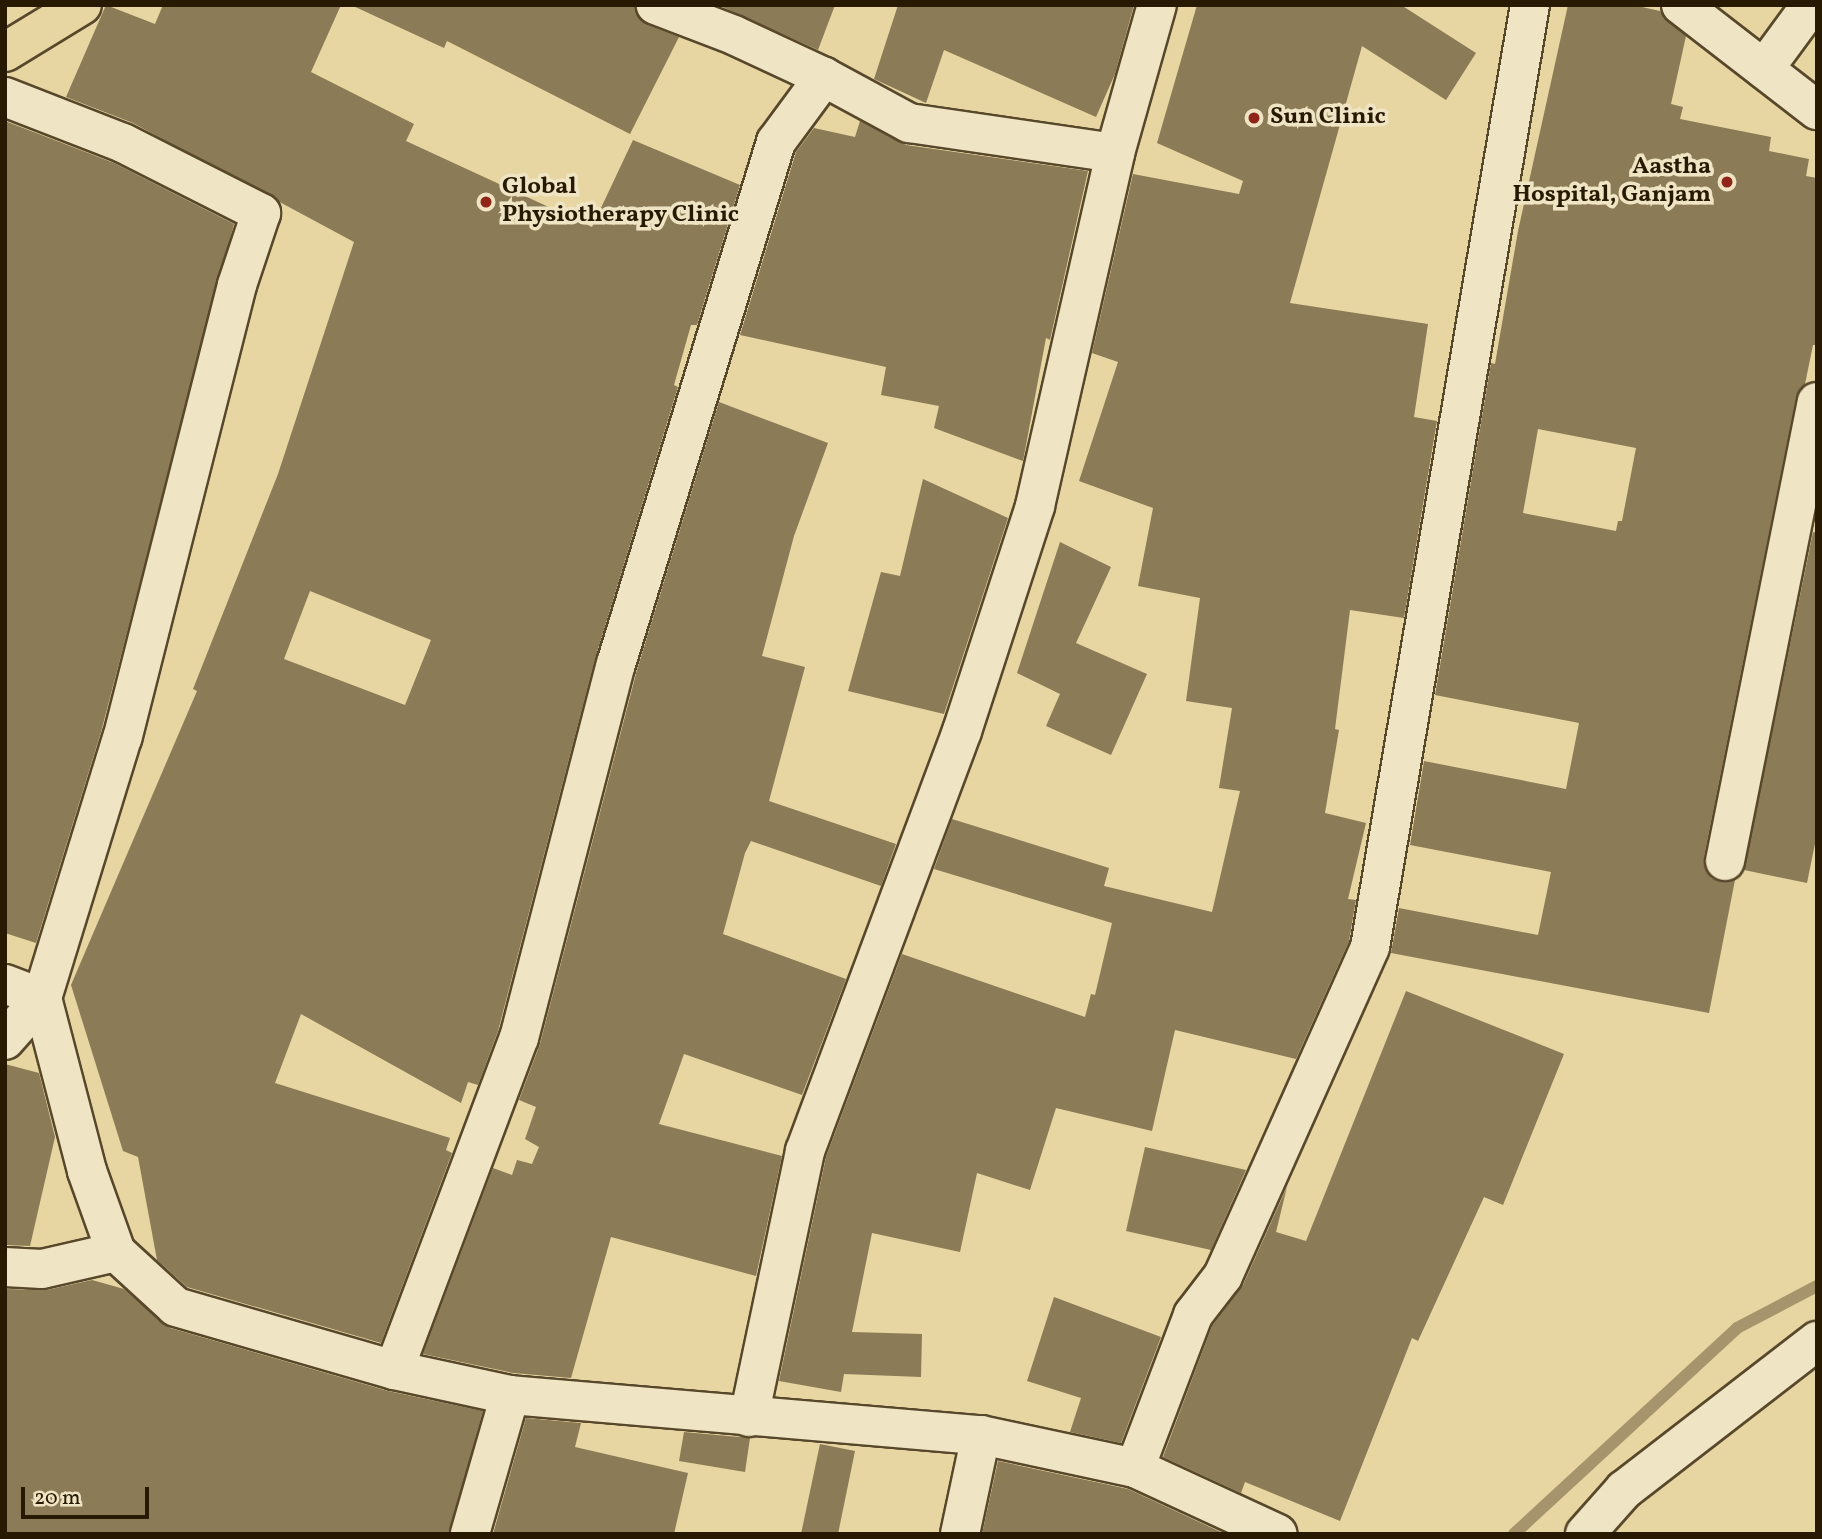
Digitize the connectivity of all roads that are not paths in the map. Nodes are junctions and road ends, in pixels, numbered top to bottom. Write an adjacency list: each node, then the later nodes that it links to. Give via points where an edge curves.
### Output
1 (82, 5): 7 (highway)
2 (656, 5): 9 (street)
3 (1157, 5): 12 (street)
4 (1530, 5): 25 (street, via 1370,947 1223,1276 1193,1315)
5 (1681, 5): 8 (street)
6 (1811, 5): 8 (street)
7 (5, 52)
8 (1764, 69): 11 (street)
9 (824, 77): 12 (street, via 909,123); 21 (street, via 776,142 616,664 519,1038)
10 (5, 97): 16 (street, via 123,143 261,213 237,285 122,738)
11 (1817, 110)
12 (1115, 153): 23 (street, via 1035,506 962,731 805,1151)
13 (1817, 402): 14 (street)
14 (1725, 861)
15 (5, 984): 16 (street)
16 (42, 998): 17 (street); 18 (street, via 87,1171)
17 (5, 1040)
18 (116, 1252): 19 (street, via 42,1269); 21 (street, via 176,1307)
19 (5, 1267)
20 (1817, 1341): 29 (street, via 1624,1490)
21 (394, 1370): 22 (street)
22 (510, 1395): 23 (street); 26 (street)
23 (749, 1417): 24 (street)
24 (981, 1435): 25 (street); 27 (street)
25 (1135, 1468): 28 (street)
26 (470, 1534)
27 (960, 1534)
28 (1278, 1534)
29 (1585, 1534)

